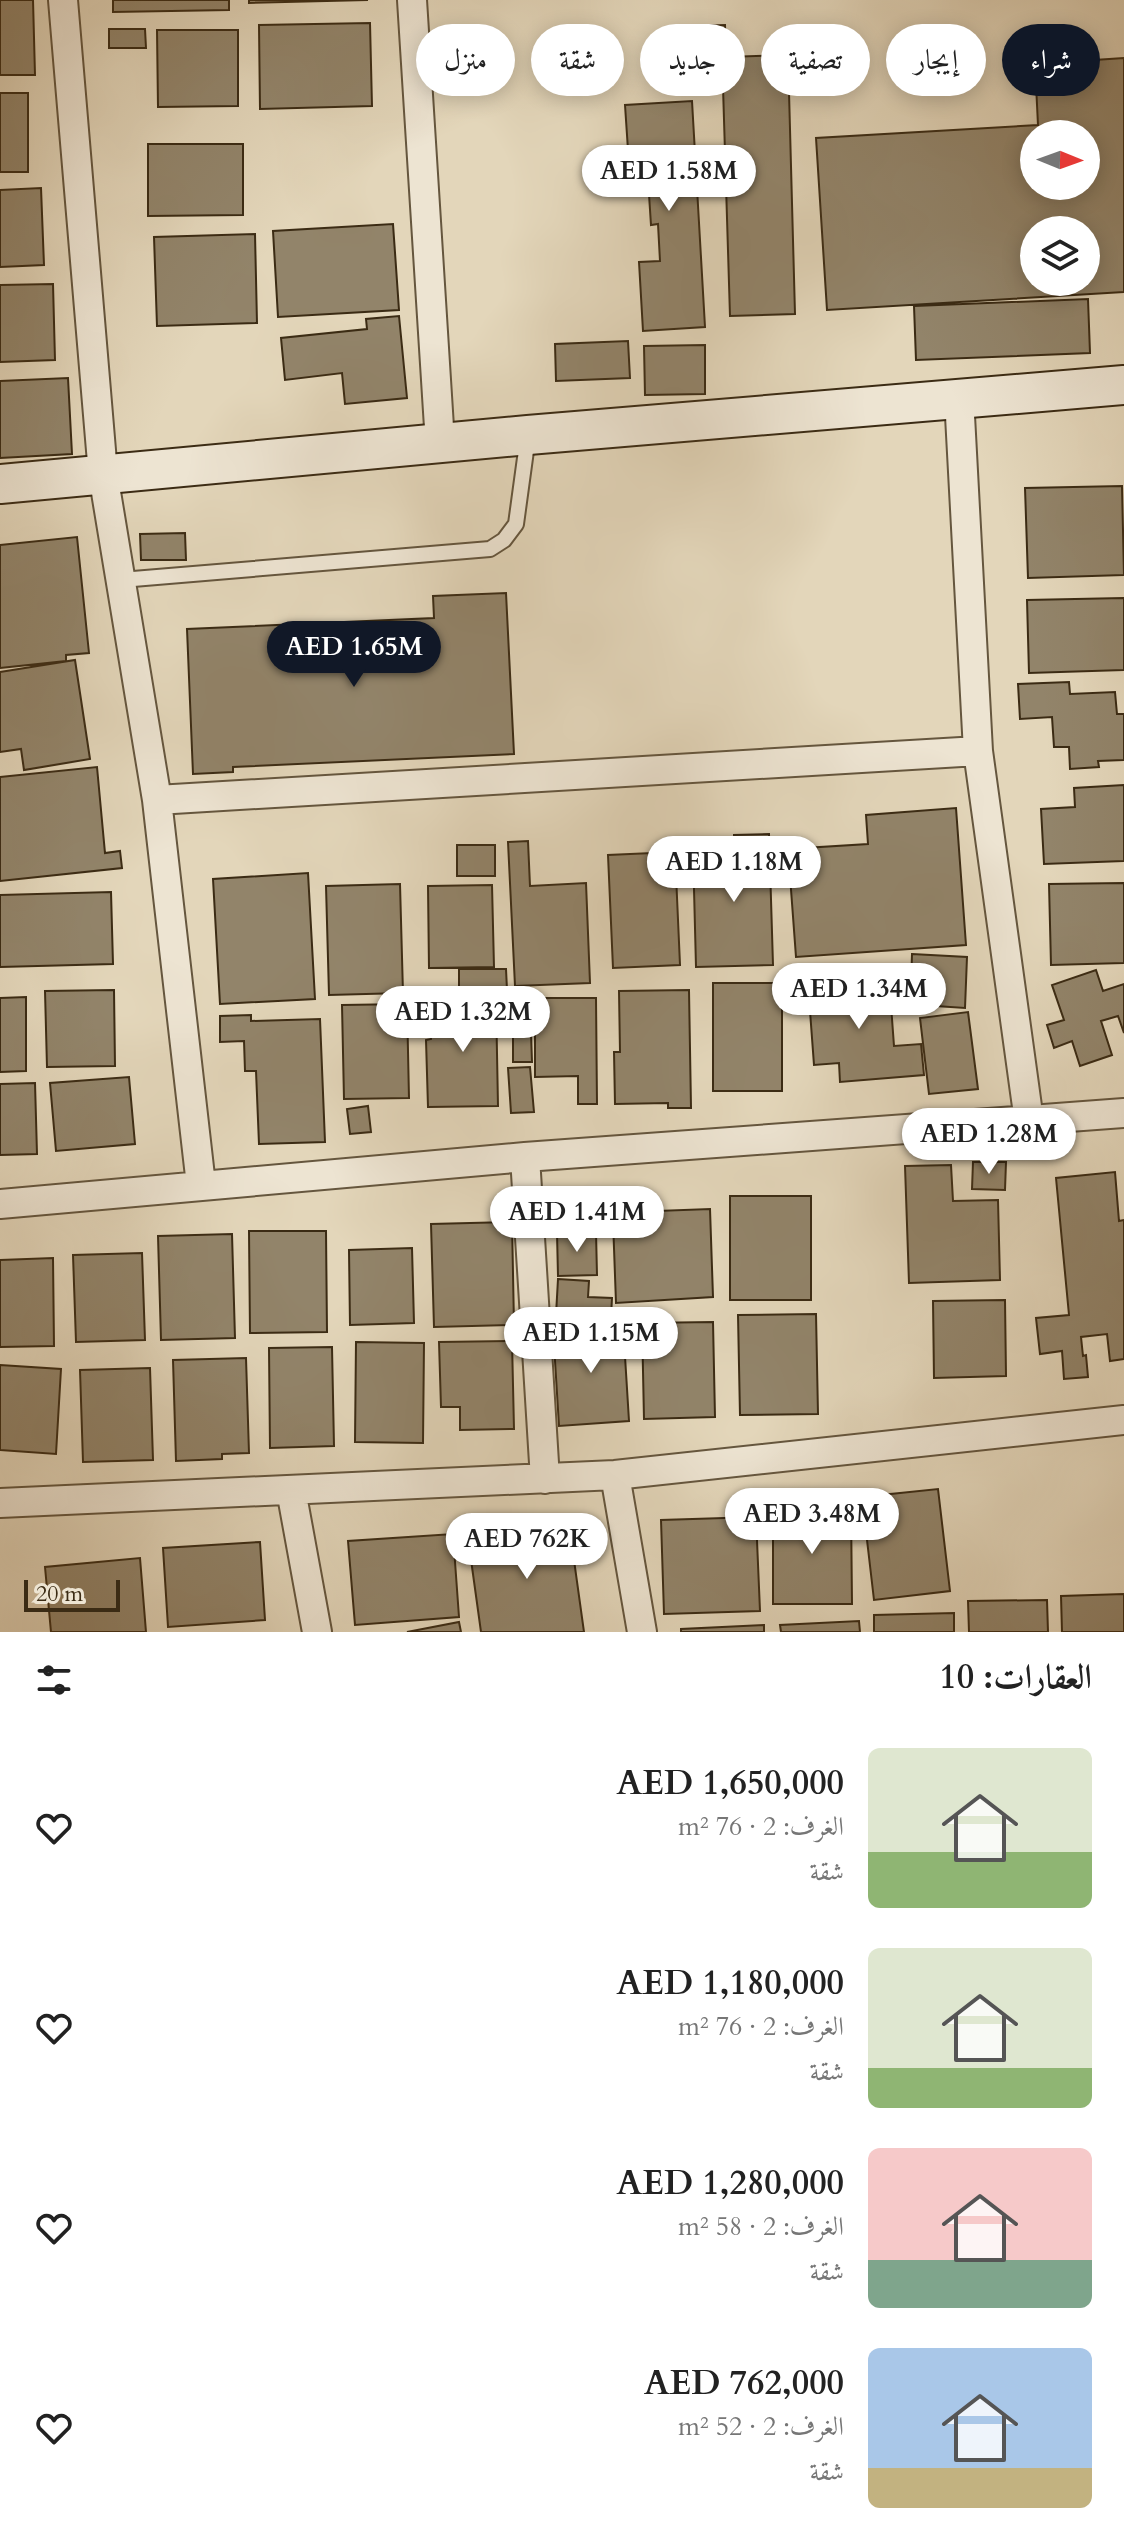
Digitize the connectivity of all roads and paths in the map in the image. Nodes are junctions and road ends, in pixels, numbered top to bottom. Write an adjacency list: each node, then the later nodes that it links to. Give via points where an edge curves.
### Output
1 (63, 0): 7 (street)
2 (412, 0): 6 (street)
3 (1124, 385): 4 (street)
4 (959, 397): 5 (street); 10 (street)
5 (528, 435): 6 (street); 9 (lane, via 516,524 490,549)
6 (440, 443): 7 (street)
7 (103, 474): 8 (street); 9 (street)
8 (0, 484)
9 (121, 580): 11 (street)
10 (978, 751): 11 (street); 13 (street)
11 (157, 800): 15 (street)
12 (1124, 1113): 13 (street)
13 (1029, 1121): 14 (street)
14 (525, 1157): 15 (street); 19 (street)
15 (201, 1185): 16 (street)
16 (0, 1204)
17 (1124, 1420): 18 (street)
18 (615, 1475): 19 (street); 23 (street)
19 (545, 1479): 20 (street)
20 (291, 1490): 21 (street); 22 (street)
21 (0, 1503)
22 (317, 1632)
23 (642, 1632)

